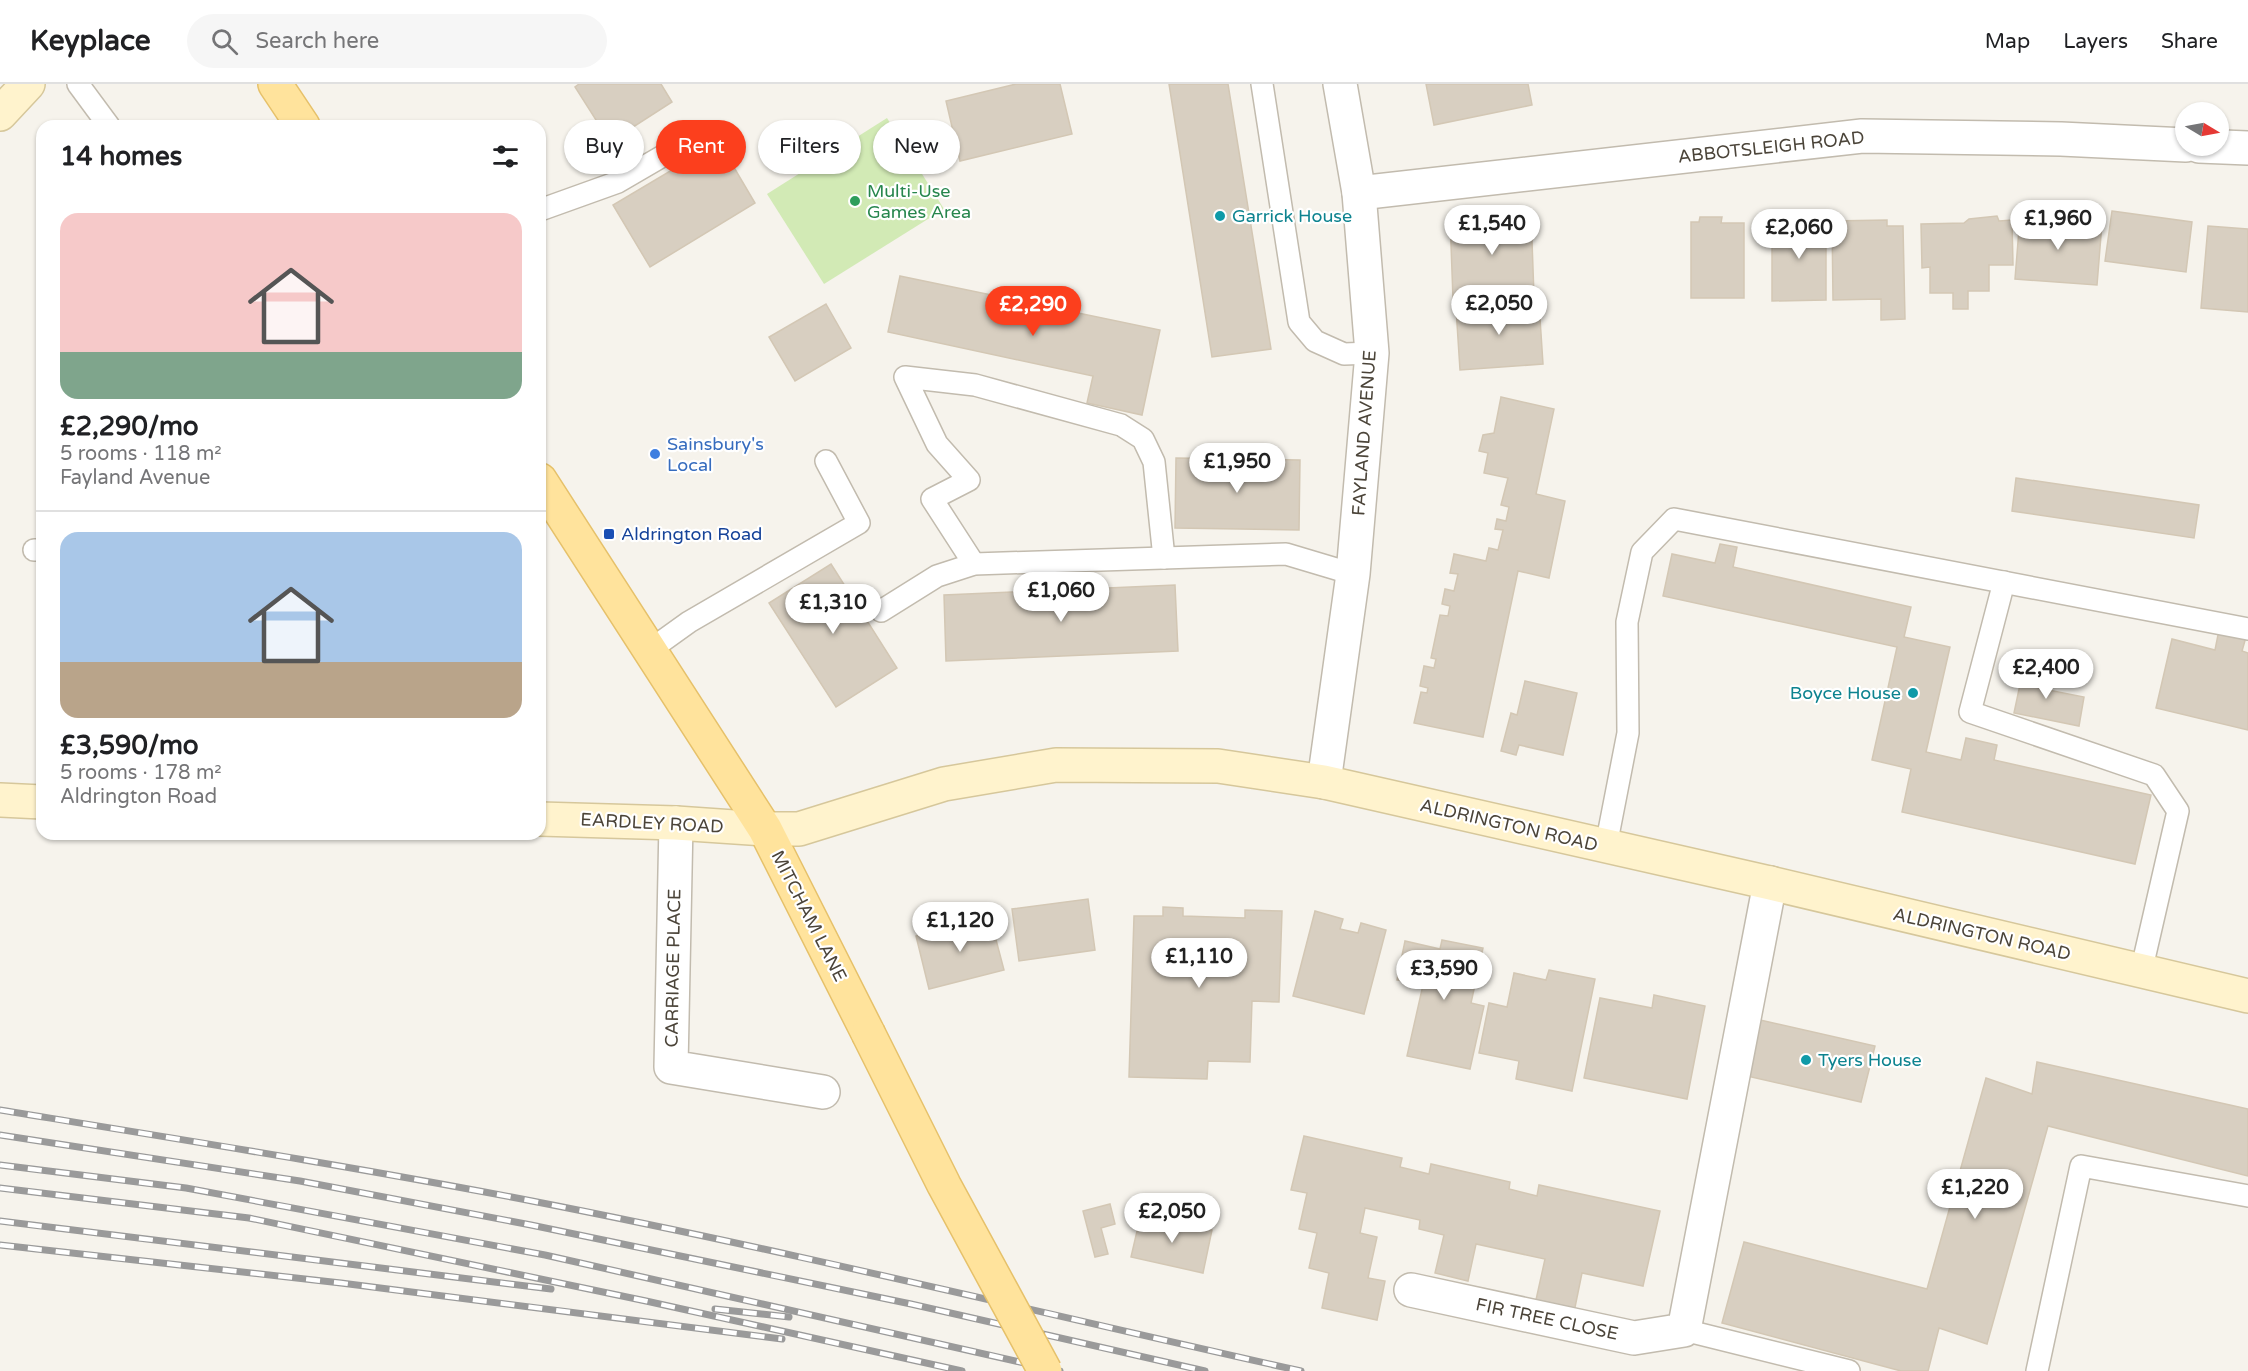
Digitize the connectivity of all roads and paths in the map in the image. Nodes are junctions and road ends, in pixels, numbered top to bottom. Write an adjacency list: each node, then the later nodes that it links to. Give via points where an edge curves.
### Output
1 (28, 84): 6 (street)
2 (78, 84): 7 (lane)
3 (275, 84): 8 (main road)
4 (1262, 84): 15 (lane, via 1299,322 1315,341 1344,354)
5 (1340, 84): 13 (street, FAYLAND AVENUE)
6 (0, 114)
7 (105, 120)
8 (299, 120)
9 (2175, 144): 13 (street, ABBOTSLEIGH ROAD, via 1862,136)
10 (2229, 147): 11 (street)
11 (2248, 148)
12 (656, 160): 14 (lane, via 618,182)
13 (1359, 193): 15 (street, FAYLAND AVENUE)
14 (546, 208)
15 (1372, 353): 20 (street, FAYLAND AVENUE)
16 (825, 461): 24 (lane, via 859,523 688,622)
17 (546, 489): 24 (main road, MITCHAM LANE)
18 (1164, 558): 19 (lane); 19 (lane, via 1154,462 1143,439 1121,425 986,388 905,377 937,444 969,480 932,499); 20 (lane, via 1286,554)
19 (974, 564): 22 (lane, via 937,576)
20 (1353, 573): 25 (street, FAYLAND AVENUE)
21 (2004, 582): 23 (lane); 31 (lane, via 1674,519 1642,552 1627,622 1629,733); 33 (lane, via 1970,712 2154,774 2178,810)
22 (881, 611)
23 (2248, 629)
24 (650, 650): 30 (main road, MITCHAM LANE)
25 (1324, 782): 30 (street, ALDRINGTON ROAD, via 1218,766 1056,765 944,784 799,829); 31 (street, ALDRINGTON ROAD)
26 (0, 800): 27 (street)
27 (36, 802)
28 (546, 819): 29 (street, EARDLEY ROAD)
29 (676, 823): 30 (street, EARDLEY ROAD); 35 (street, CARRIAGE PLACE, via 671,1066)
30 (765, 830): 39 (main road, MITCHAM LANE, bridge, via 944,1185)
31 (1606, 846): 32 (street, ALDRINGTON ROAD)
32 (1770, 883): 33 (street, ALDRINGTON ROAD); 38 (street)
33 (2141, 972): 34 (street, ALDRINGTON ROAD)
34 (2248, 996)
35 (823, 1092)
36 (2248, 1197): 41 (lane, via 2081,1166)
37 (1411, 1290): 38 (street, FIR TREE CLOSE, via 1634,1338)
38 (1684, 1330): 40 (lane)
39 (1045, 1371)
40 (1849, 1371)
41 (2037, 1371)

